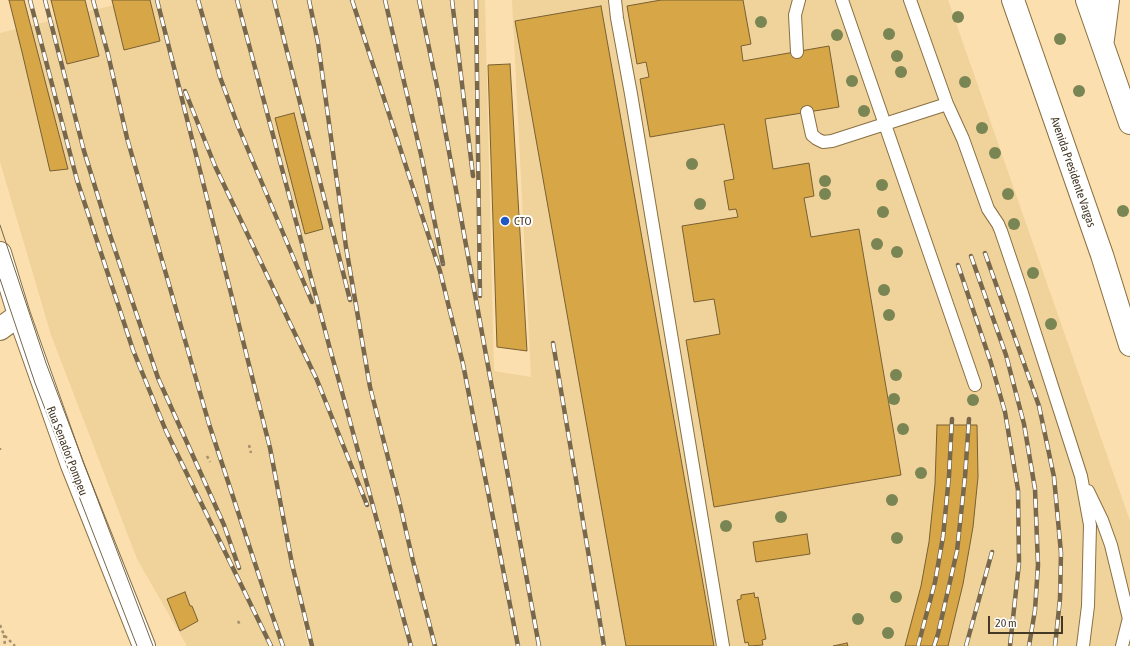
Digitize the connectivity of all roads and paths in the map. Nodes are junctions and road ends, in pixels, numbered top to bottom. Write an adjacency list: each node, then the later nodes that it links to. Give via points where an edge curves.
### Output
1 (615, 0): 32 (lane)
2 (799, 0): 9 (lane, via 796,15)
3 (910, 0): 10 (lane)
4 (1013, 0): 17 (main road, Avenida Presidente Vargas, via 1102,255)
5 (1087, 0): 8 (main road)
6 (1108, 0): 8 (main road)
7 (846, 1): 13 (lane)
8 (1103, 44): 12 (main road)
9 (797, 52)
10 (947, 104): 13 (lane); 23 (lane, via 988,209 1001,231)
11 (807, 112): 13 (lane, via 812,135 823,142)
12 (1130, 123)
13 (885, 124): 18 (lane)
14 (0, 253): 15 (main road, Rua Senador Pompeu)
15 (19, 315): 16 (main road); 31 (main road, Rua Senador Pompeu, via 72,465)
16 (0, 329)
17 (1130, 345)
18 (975, 385)
19 (249, 445): 20 (path)
20 (251, 453)
21 (207, 456): 22 (path)
22 (210, 462)
23 (1081, 476): 24 (lane, via 1111,545); 33 (lane, via 1090,525 1088,606)
24 (1129, 620): 34 (lane)
25 (238, 621): 27 (path)
26 (0, 625): 28 (path)
27 (240, 625)
28 (4, 634): 29 (path); 30 (path)
29 (5, 646)
30 (15, 646)
31 (144, 646)
32 (723, 646)
33 (1083, 646)
34 (1122, 646)

